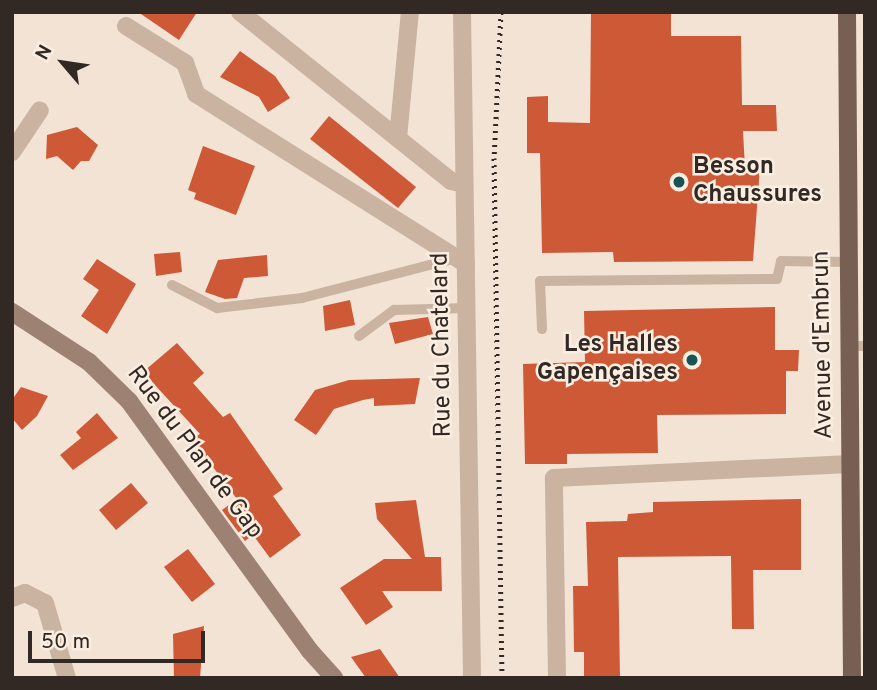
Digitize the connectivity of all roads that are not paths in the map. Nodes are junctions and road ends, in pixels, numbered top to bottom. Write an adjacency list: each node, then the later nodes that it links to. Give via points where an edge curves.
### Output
1 (240, 12): 7 (street)
2 (410, 12): 7 (street)
3 (462, 12): 9 (street, Rue du Chatelard)
4 (847, 12): 11 (main road, Avenue d'Embrun)
5 (126, 26): 10 (street, via 185,63 196,94)
6 (40, 110): 8 (street)
7 (398, 138): 9 (street, via 451,181)
8 (12, 152)
9 (464, 184): 10 (street, Rue du Chatelard)
10 (461, 261): 12 (lane, via 302,298 217,308); 13 (street, Rue du Chatelard)
11 (848, 262): 15 (lane, via 781,261 777,279 540,281); 17 (main road, Avenue d'Embrun)
12 (172, 285)
13 (467, 308): 16 (lane, via 394,310); 25 (street, Rue du Chatelard)
14 (12, 312): 20 (main road, Rue du Plan de Gap, via 89,362 129,401)
15 (542, 329)
16 (359, 335)
17 (857, 346): 18 (main road, Avenue d'Embrun)
18 (850, 464): 26 (street, via 554,478); 27 (main road, Avenue d'Embrun)
19 (12, 598): 22 (street, via 25,593 45,603)
20 (310, 651): 23 (main road); 24 (main road)
21 (865, 677): 27 (lane)
22 (66, 678)
23 (322, 678)
24 (334, 678)
25 (472, 678)
26 (557, 678)
27 (852, 678)

